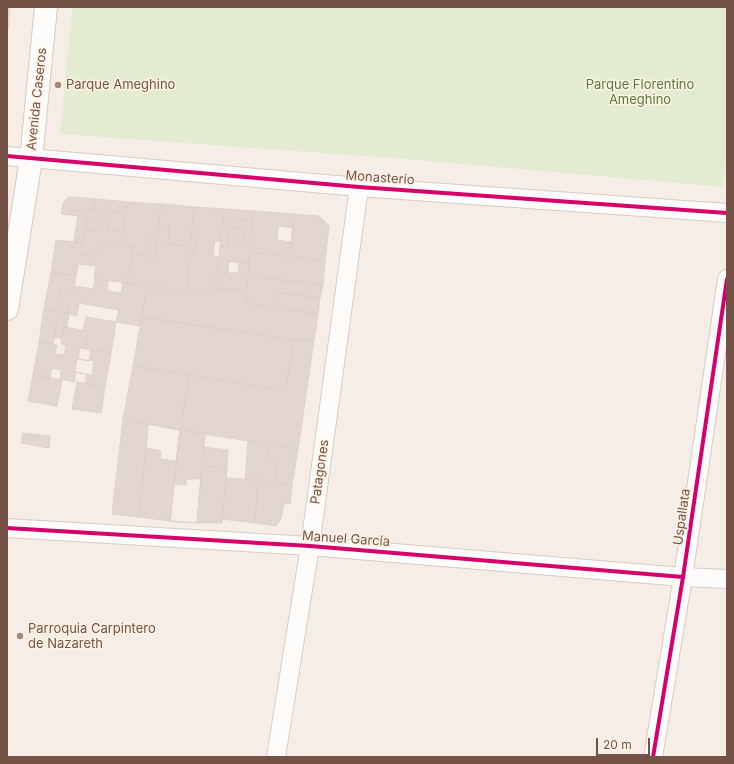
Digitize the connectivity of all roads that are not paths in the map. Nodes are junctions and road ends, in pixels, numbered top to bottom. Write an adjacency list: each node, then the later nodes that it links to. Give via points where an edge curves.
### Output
1 (46, 7): 3 (main road, Avenida Caseros)
2 (7, 156): 3 (street, Monasterio)
3 (31, 159): 4 (street, Monasterio); 7 (main road, Avenida Caseros)
4 (359, 187): 5 (street, Monasterio); 9 (street, Patagones)
5 (727, 213)
6 (727, 279): 10 (street, Uspallata)
7 (7, 309)
8 (7, 528): 9 (street, Manuel García)
9 (310, 546): 10 (street, Manuel García); 12 (street, Patagones)
10 (683, 576): 11 (street, Manuel García); 13 (street, Uspallata)
11 (727, 579)
12 (276, 757)
13 (653, 757)

